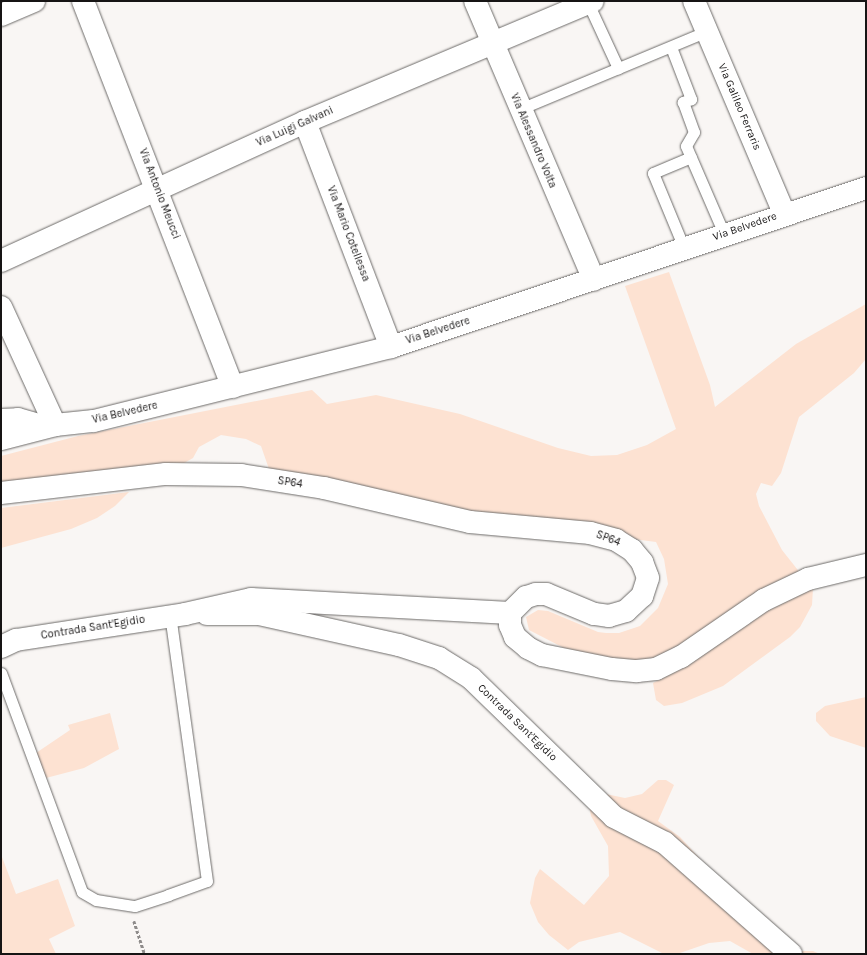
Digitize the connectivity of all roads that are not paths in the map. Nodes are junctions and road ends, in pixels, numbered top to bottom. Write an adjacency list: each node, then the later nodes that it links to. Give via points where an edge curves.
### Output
1 (34, 1): 6 (street)
2 (83, 1): 14 (street, Via Antonio Meucci)
3 (475, 1): 8 (street, Via Alessandro Volta)
4 (694, 1): 7 (street, Via Galileo Ferraris)
5 (590, 2): 8 (street, Via Luigi Galvani); 10 (lane)
6 (1, 15)
7 (707, 31): 9 (lane); 16 (street, Via Galileo Ferraris)
8 (492, 44): 11 (street, Via Alessandro Volta); 12 (street, Via Luigi Galvani)
9 (671, 47): 10 (lane); 13 (lane, via 691,99 683,102 694,132 686,146)
10 (618, 68): 11 (lane)
11 (520, 109): 20 (street, Via Alessandro Volta)
12 (305, 122): 14 (street, Via Luigi Galvani); 22 (street, Via Mario Cotellessa)
13 (691, 157): 17 (lane); 18 (lane, via 653,172)
14 (157, 188): 19 (street, Via Luigi Galvani); 23 (street, Via Antonio Meucci)
15 (866, 188): 16 (street, Via Belvedere)
16 (784, 213): 17 (street, Via Belvedere)
17 (724, 234): 18 (street, Via Belvedere)
18 (684, 248): 20 (street, Via Belvedere)
19 (1, 261)
20 (594, 280): 22 (street, Via Belvedere)
21 (1, 307): 25 (street)
22 (391, 346): 23 (street, Via Belvedere)
23 (233, 387): 25 (street, Via Belvedere, via 94,421)
24 (1, 420): 25 (street, via 18,419)
25 (50, 426): 26 (street, Via Belvedere)
26 (1, 439)
27 (1, 493): 29 (street, SP64, via 166,474 241,475 324,488 470,522 590,533 616,540 632,550 642,562 648,578 642,596 626,611 609,616 594,614 546,594 526,597)
28 (866, 565): 29 (street, via 808,580 764,600 681,657 656,669 612,669 542,655 515,638 510,625)
29 (510, 613): 30 (street, Contrada Sant'Egidio, via 251,599)
30 (178, 615): 31 (street, Contrada Sant'Egidio); 32 (lane, via 207,881 136,906 96,900 82,892); 33 (street, Contrada Sant'Egidio, via 259,614 400,645 439,658 471,678 614,817 665,843)
31 (6, 641)
32 (1, 673)
33 (791, 954)

